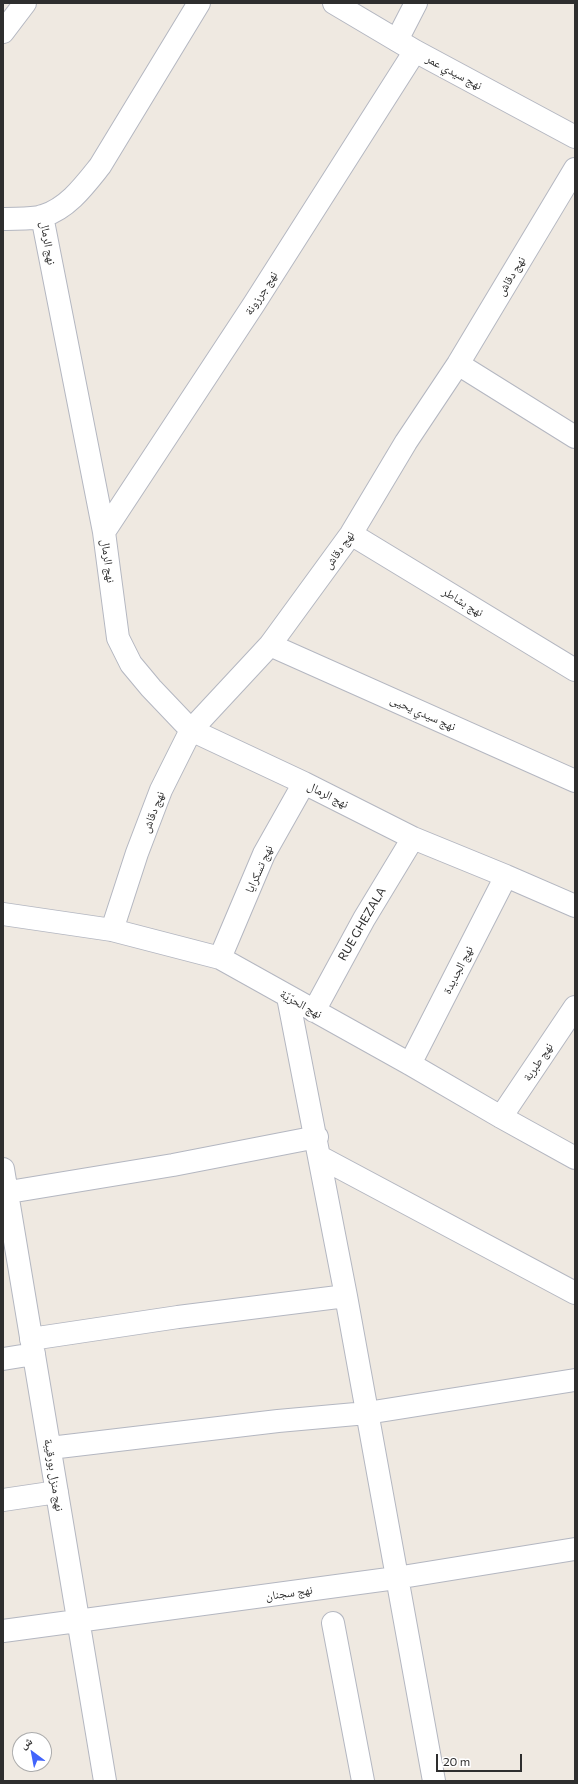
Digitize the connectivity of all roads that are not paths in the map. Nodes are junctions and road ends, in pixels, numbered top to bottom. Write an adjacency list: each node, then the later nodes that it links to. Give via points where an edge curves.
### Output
1 (24, 3): 5 (street)
2 (199, 3): 10 (street, نهج الرمال, via 100,166 84,187 65,205)
3 (334, 3): 6 (street, نهج سيدي عمر)
4 (416, 3): 6 (street)
5 (3, 32)
6 (396, 40): 7 (street, نهج سيدي عمر)
7 (415, 51): 8 (street, نهج سيدي عمر); 14 (street, نهج جرزونة)
8 (575, 137)
9 (575, 169): 12 (street, نهج دقاش)
10 (42, 216): 11 (street); 14 (street, نهج الرمال)
11 (3, 219)
12 (458, 364): 13 (street); 15 (street, نهج دقاش, via 406,442)
13 (575, 437)
14 (104, 532): 18 (street, نهج الرمال, via 118,638 131,664)
15 (351, 534): 16 (street, نهج دقاش); 17 (street, نهج بشاطر)
16 (270, 645): 18 (street, نهج دقاش); 19 (street, نهج سيدي يحيى)
17 (575, 670)
18 (190, 730): 20 (street, نهج الرمال); 25 (street, نهج دقاش, via 161,790)
19 (575, 781)
20 (304, 783): 21 (street, نهج الرمال); 26 (street, نهج تسكرايا, via 264,854)
21 (413, 838): 22 (street, نهج الرمال); 28 (street, RUE GHEZALA, via 364,919)
22 (506, 876): 23 (street, نهج الرمال); 30 (street, نهج الجديدة)
23 (575, 906)
24 (3, 914): 25 (street, نهج الحرّيّة)
25 (112, 930): 26 (street, نهج الحرّيّة)
26 (220, 958): 27 (street, نهج الحرّيّة)
27 (288, 997): 28 (street, نهج الحرّيّة); 32 (street)
28 (314, 1012): 30 (street, نهج الحرّيّة)
29 (572, 1019): 31 (street, نهج طبربة)
30 (410, 1064): 31 (street, نهج الحرّيّة)
31 (501, 1117): 33 (street, نهج الحرّيّة)
32 (318, 1147): 35 (street, via 173,1164); 36 (street); 37 (street)
33 (575, 1158)
34 (3, 1169): 35 (street, نهج منزل بورقيبة)
35 (5, 1192): 38 (street, نهج منزل بورقيبة)
36 (575, 1293)
37 (346, 1296): 38 (street, via 178,1317); 41 (street)
38 (32, 1346): 39 (street); 42 (street, نهج منزل بورقيبة)
39 (3, 1359)
40 (575, 1380): 41 (street)
41 (367, 1413): 42 (street); 46 (street)
42 (50, 1448): 43 (street, نهج منزل بورقيبة)
43 (57, 1492): 44 (street); 47 (street, نهج منزل بورقيبة)
44 (3, 1500)
45 (575, 1549): 46 (street, نهج سجنان)
46 (396, 1578): 47 (street, نهج سجنان); 52 (street)
47 (78, 1621): 49 (street, نهج سجنان); 50 (street, نهج منزل بورقيبة)
48 (333, 1623): 51 (street)
49 (3, 1631)
50 (105, 1781)
51 (363, 1781)
52 (434, 1781)

